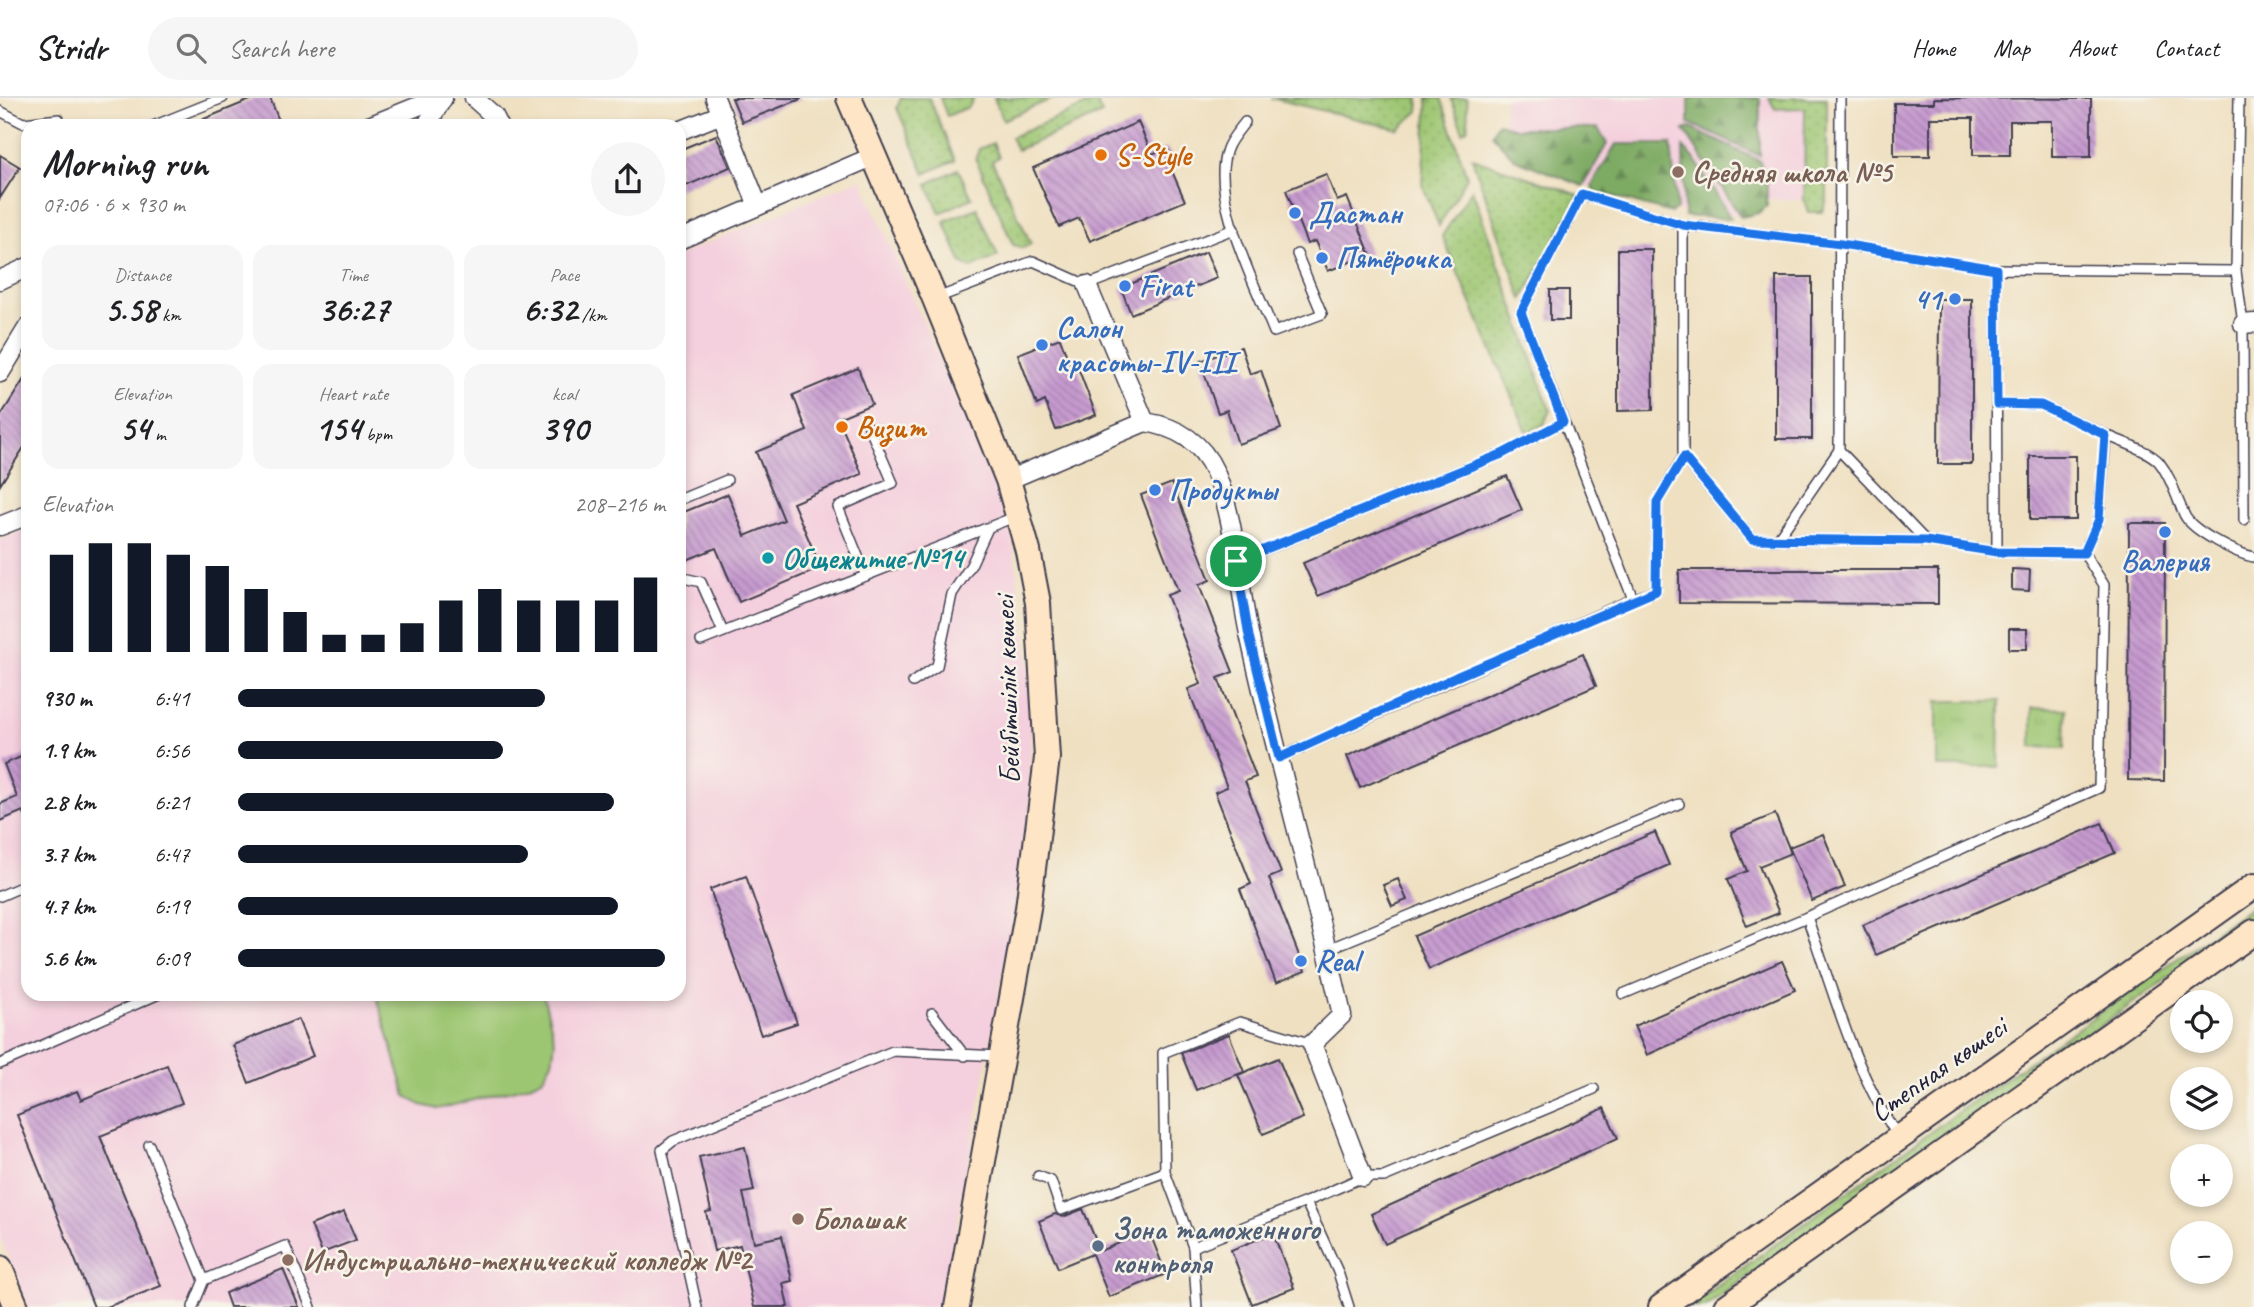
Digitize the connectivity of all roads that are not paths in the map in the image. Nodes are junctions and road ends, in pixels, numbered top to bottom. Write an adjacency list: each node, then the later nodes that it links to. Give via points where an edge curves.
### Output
1 (223, 98): 9 (lane)
2 (441, 98): 10 (street); 11 (street)
3 (474, 98): 12 (street)
4 (849, 98): 16 (street, Бейбітшілік көшесі)
5 (1840, 98): 21 (lane)
6 (2239, 98): 25 (lane)
7 (719, 106): 15 (street); 17 (street)
8 (0, 111): 13 (lane)
9 (170, 119)
10 (387, 119)
11 (430, 119)
12 (496, 119)
13 (21, 122)
14 (1245, 122): 19 (lane, via 1227,149 1222,178)
15 (686, 127)
16 (872, 157): 17 (street); 28 (street, Бейбітшілік көшесі)
17 (758, 206): 20 (street)
18 (1683, 225): 21 (lane); 34 (lane, via 1582,194 1521,312); 38 (lane)
19 (1234, 229): 22 (lane, via 1274,332 1322,314); 27 (lane)
20 (686, 237)
21 (1841, 244): 23 (lane); 37 (lane)
22 (1297, 254)
23 (1996, 269): 25 (lane); 32 (lane)
24 (21, 271): 26 (street)
25 (2236, 271): 29 (lane)
26 (0, 280)
27 (1087, 285): 28 (lane, via 1033,261); 33 (street)
28 (936, 299): 40 (street, Бейбітшілік көшесі)
29 (2249, 323): 44 (lane)
30 (21, 338): 31 (street)
31 (0, 373)
32 (1997, 404): 36 (lane, via 2041,405); 49 (lane)
33 (1145, 422): 40 (street); 52 (street, via 1179,432 1197,445 1215,472)
34 (1563, 422): 52 (lane, via 1502,454); 55 (lane)
35 (869, 427): 53 (lane, via 893,482 838,506)
36 (2105, 435): 50 (lane, via 2099,519); 51 (lane, via 2157,460 2174,486 2186,519 2208,536)
37 (1839, 450): 47 (lane); 48 (lane)
38 (1684, 457): 47 (lane, via 1752,539); 55 (lane, via 1657,502 1656,591)
39 (727, 480): 41 (lane)
40 (1008, 480): 42 (street, Бейбітшілік көшесі)
41 (686, 497)
42 (1019, 516): 46 (lane); 72 (street, Бейбітшілік көшесі, via 1038,603 1047,758 1028,908)
43 (21, 517): 45 (street)
44 (2244, 520)
45 (0, 526)
46 (988, 528): 53 (lane); 58 (lane, via 952,593 937,666)
47 (1777, 540): 48 (lane)
48 (1926, 541): 49 (lane)
49 (1997, 552): 50 (lane)
50 (2084, 553): 64 (lane, via 2104,585 2099,788)
51 (2254, 557)
52 (1236, 561): 59 (street)
53 (866, 576): 56 (lane)
54 (686, 579): 56 (lane, via 701,582)
55 (1633, 599): 59 (lane)
56 (723, 632): 57 (lane)
57 (701, 641)
58 (913, 682)
59 (1279, 758): 66 (street)
60 (1679, 804): 66 (lane)
61 (2254, 886): 75 (street, Степная көшесі)
62 (21, 887): 63 (lane)
63 (0, 896)
64 (1807, 917): 67 (lane); 75 (lane, via 1881,1111)
65 (2254, 932): 92 (street)
66 (1328, 949): 70 (street, via 1342,1015)
67 (1623, 994)
68 (143, 1001): 73 (lane)
69 (932, 1013): 71 (lane)
70 (1312, 1044): 77 (lane, via 1240,1022 1163,1053); 79 (street)
71 (965, 1056): 72 (lane); 87 (lane, via 893,1051 673,1141 662,1150)
72 (1001, 1056): 88 (street, Бейбітшілік көшесі)
73 (0, 1064)
74 (1594, 1089): 79 (lane, via 1384,1177)
75 (1898, 1136): 91 (street, Степная көшесі)
76 (149, 1145): 83 (lane)
77 (1165, 1172): 78 (lane, via 1061,1210 1051,1181); 81 (lane)
78 (1038, 1176)
79 (1363, 1177): 80 (lane)
80 (1306, 1202): 81 (lane); 90 (lane)
81 (1193, 1247): 89 (lane)
82 (0, 1268): 84 (street)
83 (204, 1280): 85 (lane); 86 (lane, via 285,1246)
84 (16, 1307)
85 (193, 1307)
86 (311, 1307)
87 (697, 1307)
88 (957, 1307)
89 (1197, 1307)
90 (1349, 1307)
91 (1661, 1307)
92 (1726, 1307)

